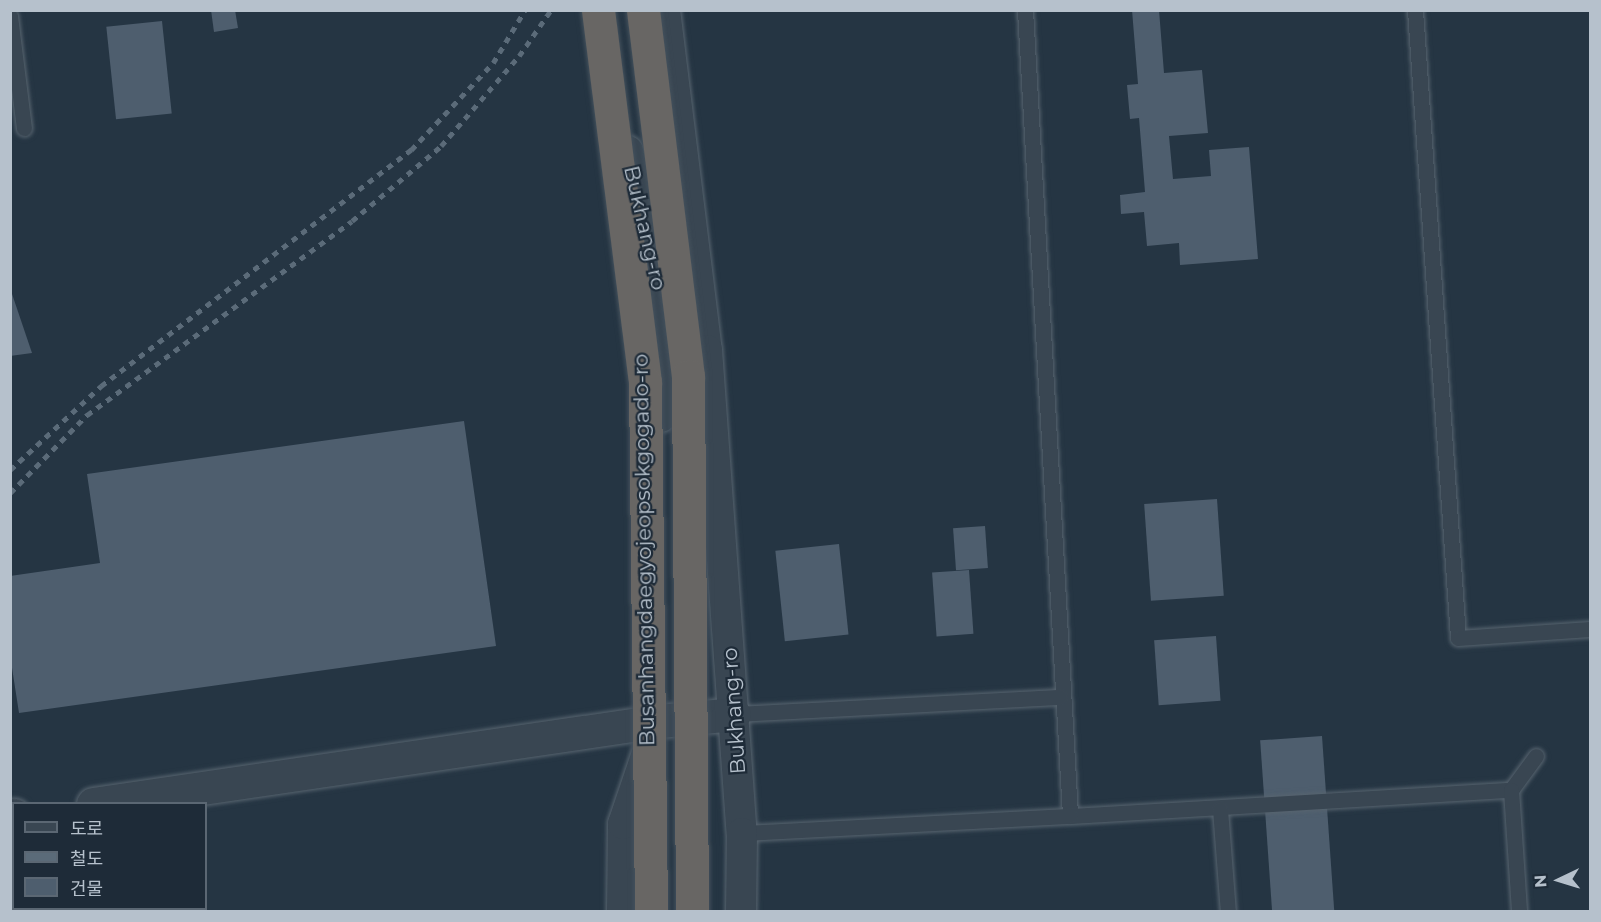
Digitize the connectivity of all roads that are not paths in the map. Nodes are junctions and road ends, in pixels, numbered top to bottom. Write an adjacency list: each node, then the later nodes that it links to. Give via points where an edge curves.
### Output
1 (596, 10): 11 (street, Bukhang-ro, via 661,290); 19 (highway, Busanhangdaegyojeopsokgogado-ro, bridge, via 645,382)
2 (643, 10): 20 (highway, Busanhangdaegyojeopsokgogado-ro, bridge, via 688,376)
3 (665, 10): 10 (street, Bukhang-ro, via 707,350)
4 (1025, 10): 9 (lane)
5 (1415, 10): 8 (lane, via 1458,639)
6 (10, 16): 7 (lane)
7 (24, 128)
8 (1590, 629)
9 (1060, 697): 10 (lane); 16 (lane)
10 (734, 714): 11 (street); 17 (street, Bukhang-ro)
11 (659, 720): 14 (street); 18 (street, Bukhang-ro, via 623,824)
12 (1536, 756): 13 (lane)
13 (1510, 789): 15 (lane); 23 (lane)
14 (106, 802)
15 (1221, 809): 16 (lane); 22 (lane)
16 (1070, 816): 17 (lane)
17 (742, 833): 21 (street, Bukhang-ro)
18 (622, 912)
19 (651, 912)
20 (692, 912)
21 (741, 912)
22 (1228, 912)
23 (1519, 912)

